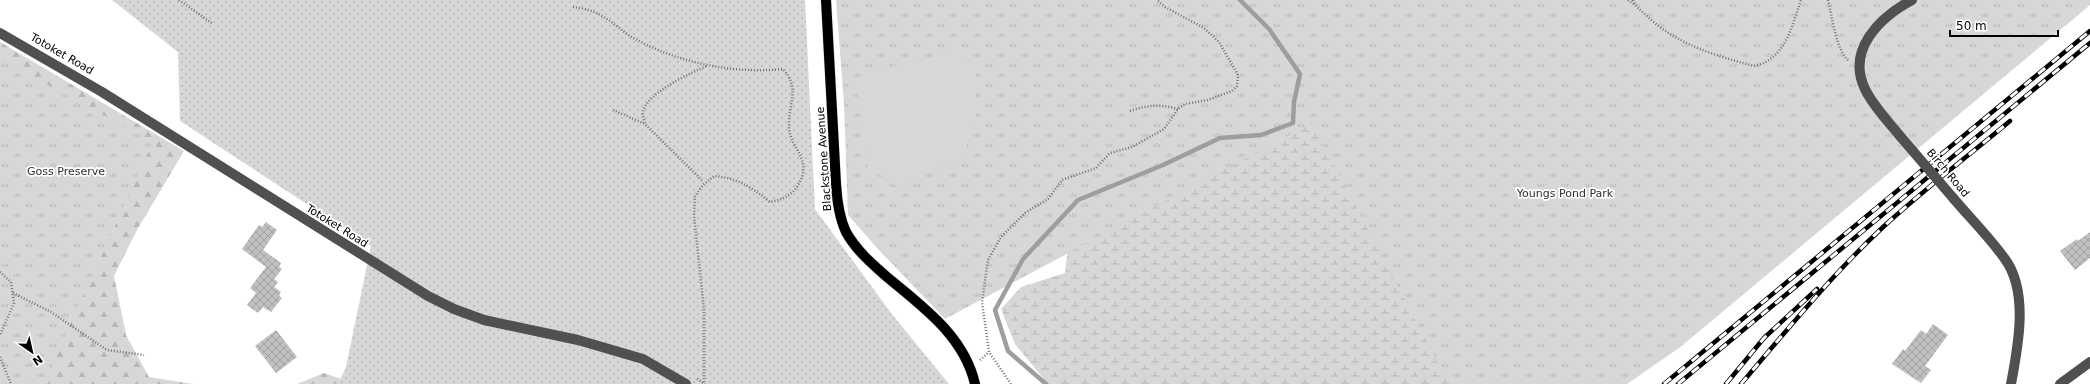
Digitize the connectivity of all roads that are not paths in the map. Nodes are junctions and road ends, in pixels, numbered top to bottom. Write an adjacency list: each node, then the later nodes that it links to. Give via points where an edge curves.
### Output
1 (826, 0): 6 (main road, Blackstone Avenue, via 836,184 842,222 853,243 868,260 954,338 964,355)
2 (1912, 0): 7 (street, Birch Road, bridge, via 1895,9 1872,31 1860,56 1859,65 1865,89 1900,136 2006,260 2016,284 2019,312)
3 (0, 32): 5 (street, Totoket Road, via 102,92 428,296 484,320 578,340 643,359)
4 (2090, 362): 8 (street)
5 (686, 384)
6 (975, 384)
7 (2011, 384)
8 (2060, 384)

